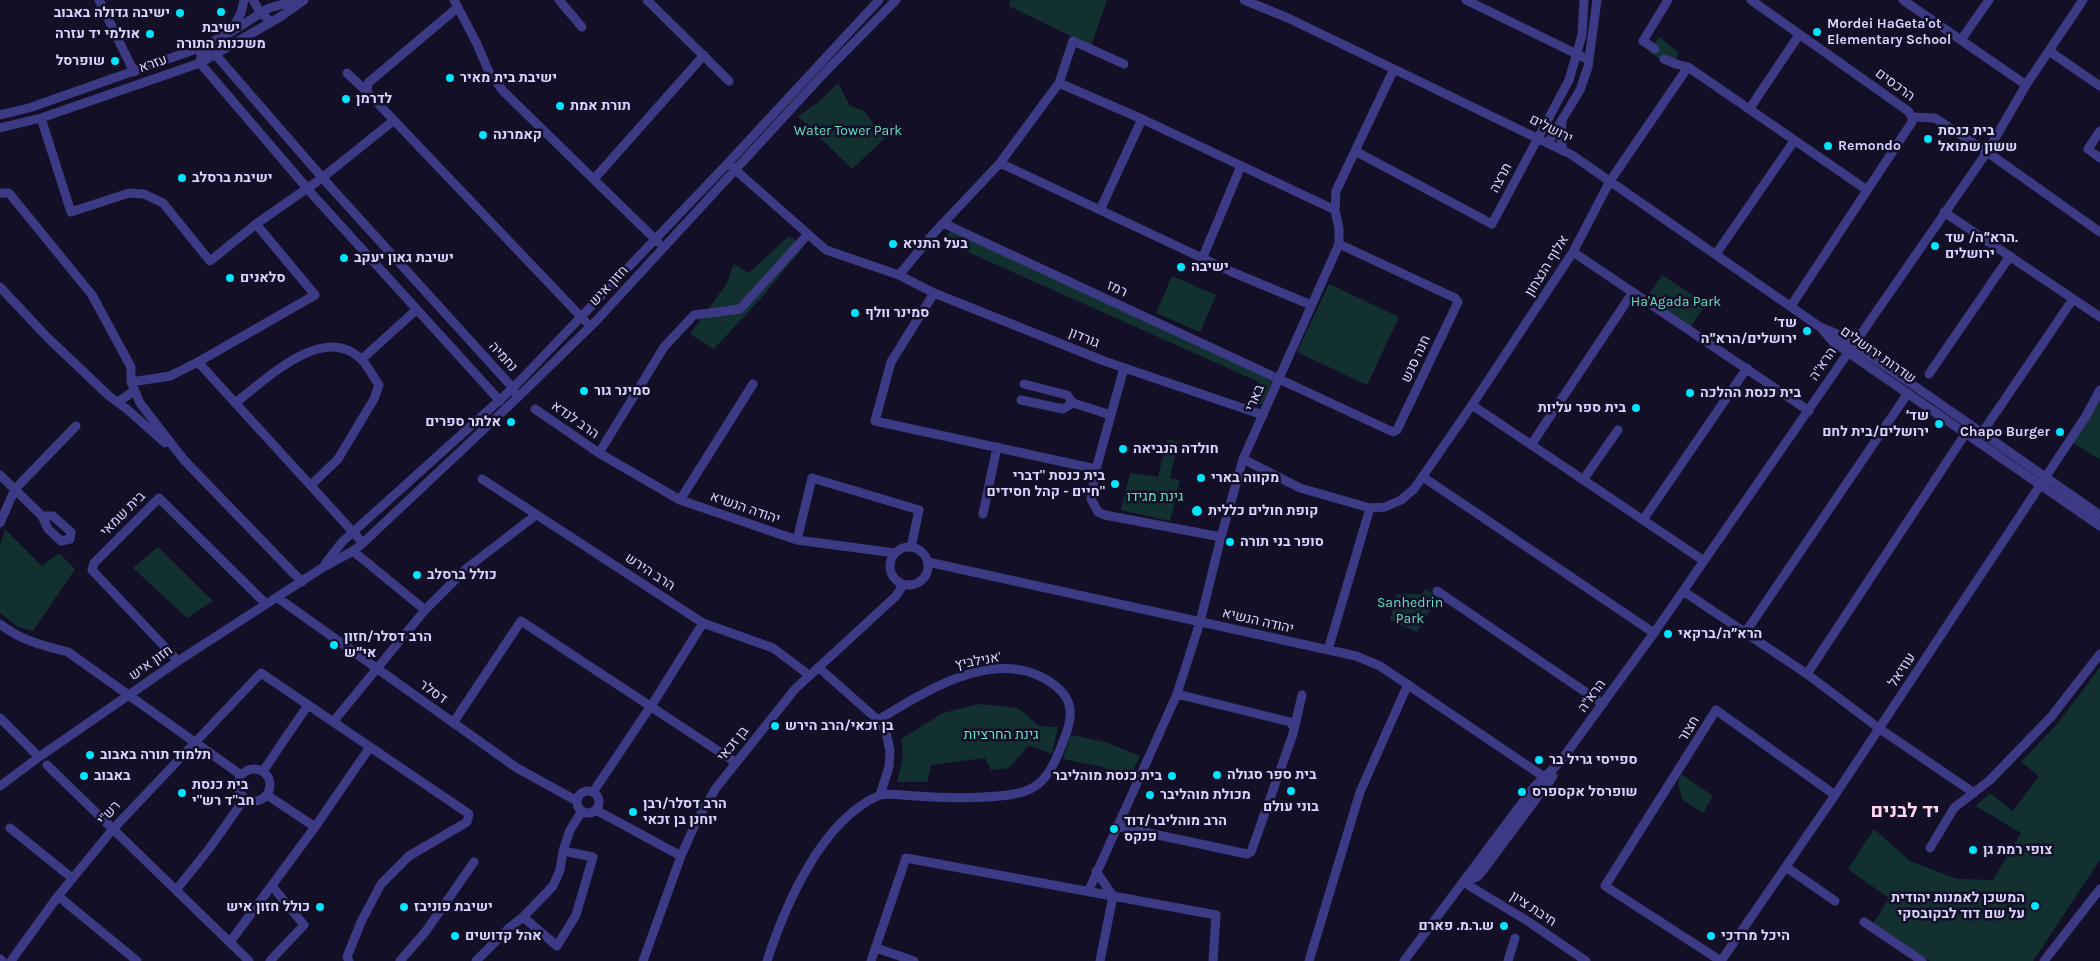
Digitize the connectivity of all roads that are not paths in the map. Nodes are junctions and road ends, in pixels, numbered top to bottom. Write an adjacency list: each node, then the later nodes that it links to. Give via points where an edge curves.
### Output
1 (99, 0): 40 (street)
2 (244, 0): 23 (street)
3 (253, 0): 20 (street)
4 (300, 0): 20 (street, עזרא)
5 (304, 0): 21 (street, עזרא)
6 (559, 0): 22 (street)
7 (647, 0): 32 (street)
8 (879, 0): 63 (street, חזון איש)
9 (896, 0): 66 (street, חזון איש)
10 (1244, 0): 38 (street, ירושלים)
11 (1466, 0): 31 (street)
12 (1584, 0): 31 (street, תרצה, via 1582,35)
13 (1597, 0): 34 (street)
14 (1668, 0): 28 (street, via 1643,40)
15 (1751, 0): 24 (street, הרכסים)
16 (1903, 0): 25 (street)
17 (1989, 0): 25 (street)
18 (2084, 0): 29 (street, הרא"ה)
19 (456, 4): 46 (street, via 368,83); 68 (street, via 489,72 503,91)
20 (264, 7): 21 (street); 23 (street, עזרא)
21 (271, 22): 26 (street, עזרא)
22 (582, 27)
23 (231, 32): 27 (street, עזרא)
24 (1799, 35): 47 (street); 49 (street, הרכסים, via 1908,110)
25 (1961, 40): 44 (street)
26 (232, 44): 30 (street, עזרא); 39 (street)
27 (202, 47): 30 (street, נחמיה); 35 (street); 40 (street, עזרא)
28 (1655, 49)
29 (2049, 50): 44 (street, הרא"ה); 45 (street)
30 (215, 54): 35 (street, עזרא); 39 (street, נחמיה)
31 (1576, 54): 34 (street); 56 (street, תרצה, via 1568,80)
32 (704, 55): 42 (street); 68 (street)
33 (1664, 59): 37 (street)
34 (1589, 60): 52 (street, via 1580,90)
35 (200, 63): 50 (street, עזרא); 70 (street)
36 (1124, 64): 43 (street, via 1073,40)
37 (1688, 66): 47 (street); 69 (street, אלוף הנצחון)
38 (1394, 69): 56 (street, ירושלים); 59 (street)
39 (229, 70): 67 (street, נחמיה)
40 (134, 72): 48 (street, עזרא)
41 (348, 73): 46 (street)
42 (729, 81)
43 (1059, 83): 51 (street); 64 (street)
44 (2026, 85): 61 (street, הרא"ה)
45 (2100, 86)
46 (367, 92): 53 (street)
47 (1750, 108): 57 (street)
48 (0, 115)
49 (1912, 117): 61 (street, הרכסים, via 1934,118); 71 (street, via 1912,122)
50 (41, 118): 54 (street, עזרא); 77 (street, via 71,212 129,194 144,194 163,203 210,261)
51 (1142, 119): 65 (street); 73 (street)
52 (1562, 120): 58 (street); 60 (street)
53 (393, 121): 67 (street); 95 (street)
54 (0, 128)
55 (2100, 131): 62 (street, via 2088,149)
56 (1538, 137): 58 (street, ירושלים); 59 (street, תרצה, via 1492,224)
57 (1794, 141): 71 (street); 84 (street)
58 (1548, 143): 60 (street, ירושלים)
59 (1355, 150): 74 (street, בארי, via 1336,191)
60 (1563, 151): 69 (street, ירושלים)
61 (1987, 152): 75 (street, הרא"ה); 78 (street, הרכסים)
62 (2100, 158)
63 (728, 163): 66 (street, גורדון); 80 (street, חזון איש)
64 (1000, 163): 73 (street); 76 (street)
65 (1241, 166): 74 (street); 86 (street)
66 (735, 171): 79 (street, גורדון); 82 (street, חזון איש)
67 (322, 178): 70 (street); 109 (street, נחמיה)
68 (594, 179): 80 (street)
69 (1610, 181): 83 (street, אלוף הנצחון); 84 (street, ירושלים)
70 (307, 189): 77 (street); 94 (street)
71 (1867, 190): 93 (street)
72 (0, 193): 108 (street, via 10,193 92,295 131,367)
73 (1100, 210): 86 (street)
74 (1335, 210): 81 (street, בארי)
75 (1944, 212): 85 (street); 99 (street, הרא"ה)
76 (943, 223): 87 (street); 105 (street, רמז)
77 (256, 224): 101 (street, via 315,295)
78 (2100, 232)
79 (808, 234): 87 (street, גורדון, via 826,250); 129 (street, via 740,309 694,315 673,337)
80 (654, 239): 82 (street); 95 (street, חזון איש)
81 (1339, 244): 92 (street, בארי); 105 (street, חנה סנש, via 1458,302 1397,430 1393,432)
82 (664, 248): 97 (street, חזון איש)
83 (1573, 252): 90 (street); 118 (street, אלוף הנצחון)
84 (1716, 254): 93 (street, ירושלים)
85 (2010, 256): 91 (street); 104 (street)
86 (1202, 259): 92 (street)
87 (899, 275): 89 (street, גורדון)
88 (0, 287): 115 (street, via 47,337)
89 (934, 292): 102 (street, גורדון); 128 (street, via 891,362 875,421)
90 (1632, 292): 103 (street); 127 (street)
91 (2073, 299): 96 (street); 126 (street)
92 (1311, 305): 105 (street, בארי)
93 (1790, 306): 98 (street, ירושלים)
94 (416, 310): 100 (street); 112 (street)
95 (582, 317): 97 (street); 109 (street, חזון איש)
96 (2100, 317)
97 (591, 326): 113 (street, חזון איש)
98 (1820, 327): 99 (street, שדרות ירושלים, via 1833,342)
99 (1851, 348): 111 (street, שדרות ירושלים); 120 (street, הרא"ה); 126 (street, שדרות ירושלים)
100 (362, 360): 116 (street, via 346,348 336,346 300,354); 138 (street, via 378,385 374,399 338,459)
101 (198, 362): 108 (street, via 170,376); 116 (street)
102 (1124, 368): 121 (street); 122 (street, גורדון)
103 (1747, 368): 120 (street); 146 (street)
104 (1929, 374)
105 (1279, 379): 122 (street, בארי)
106 (753, 384): 140 (street)
107 (1024, 384): 117 (street, via 1066,395)
108 (133, 386): 115 (street); 131 (street, via 140,403)
109 (513, 388): 112 (street, חזון איש); 113 (street, נחמיה)
110 (2100, 390): 137 (street, עוזיאל)
111 (1908, 393): 125 (street, שדרות ירושלים); 170 (street)
112 (500, 400): 113 (street); 149 (street, חזון איש)
113 (516, 400): 152 (street, חזון איש)
114 (1021, 400): 117 (street, via 1063,409)
115 (118, 402): 131 (street)
116 (235, 403): 138 (street)
117 (1072, 403): 121 (street)
118 (1472, 406): 127 (street); 134 (street, אלוף הנצחון)
119 (535, 409): 129 (street, הרב לנדא)
120 (1809, 410): 156 (street, הרא"ה)
121 (1111, 415): 132 (street)
122 (1263, 415): 130 (street, בארי)
123 (76, 426): 139 (street)
124 (1618, 430): 136 (street)
125 (1966, 433): 137 (street, שדרות ירושלים); 176 (street)
126 (1982, 433): 137 (street, שדרות ירושלים)
127 (1531, 445): 136 (street)
128 (997, 447): 132 (street); 142 (street)
129 (599, 453): 140 (street, יהודה הנשיא)
130 (1243, 459): 141 (street, via 1300,488); 150 (street, בארי)
131 (184, 460): 159 (street)
132 (1096, 469): 150 (street, via 1090,499 1098,512)
133 (0, 475): 139 (street)
134 (1423, 477): 141 (street, אלוף הנצחון, via 1401,500 1385,507); 169 (street)
135 (482, 479): 143 (street, הרב הירש)
136 (1583, 480): 146 (street)
137 (2043, 480): 144 (street, שדרות ירושלים); 148 (street, שדרות ירושלים); 190 (street, עוזיאל)
138 (311, 485): 149 (street)
139 (15, 490): 145 (street); 147 (street)
140 (680, 500): 151 (street, יהודה הנשיא)
141 (1370, 508): 171 (street)
142 (983, 514)
143 (536, 515): 165 (street, via 467,568); 167 (street, הרב הירש)
144 (2100, 515)
145 (42, 516)
146 (1643, 520): 156 (street)
147 (0, 523)
148 (2100, 526)
149 (354, 532): 152 (street); 158 (street, חזון איש)
150 (1221, 537): 166 (street, בארי)
151 (797, 540): 153 (street, via 812,478 919,510); 155 (street, יהודה הנשיא)
152 (363, 543): 154 (street, חזון איש)
153 (911, 546): 155 (street); 157 (street, via 922,552)
154 (354, 551): 158 (street, חזון איש); 165 (street)
155 (895, 553): 160 (street, via 889,564 890,571)
156 (1704, 561): 162 (street, הרא"ה)
157 (928, 562): 160 (street, via 922,580 916,584); 166 (street, יהודה הנשיא)
158 (322, 568): 159 (street, חזון איש)
159 (302, 582): 163 (street, חזון איש)
160 (903, 584): 174 (street, בן זכאי, via 896,596)
161 (1437, 591): 182 (street)
162 (1684, 591): 169 (street, הרא"ה); 170 (street)
163 (278, 598): 164 (street, חזון איש); 175 (street, דסלר)
164 (266, 604): 173 (street, חזון איש); 173 (street, בית שמאי, via 159,498 94,563 92,570)
165 (425, 610): 175 (street)
166 (1200, 622): 171 (street, יהודה הנשיא); 179 (street, בארי)
167 (703, 623): 177 (street, הרב הירש, via 773,648); 184 (street)
168 (0, 624): 180 (street, via 39,645 68,652)
169 (1654, 633): 182 (street, הרא"ה)
170 (1745, 633): 176 (street)
171 (1328, 650): 178 (street, יהודה הנשיא, via 1368,660)
172 (2100, 654): 203 (street, via 2051,717 1990,780)
173 (178, 661): 180 (street, חזון איש)
174 (818, 667): 177 (street, בן זכאי); 186 (street)
175 (377, 668): 187 (street); 188 (street, דסלר)
176 (1807, 674): 190 (street)
177 (809, 676): 194 (street, בן זכאי)
178 (1408, 684): 196 (street, יהודה הנשיא); 250 (street, via 1360,792)
179 (1178, 694): 189 (street, via 1290,722); 211 (street, בארי)
180 (129, 695): 191 (street); 193 (street, חזון איש)
181 (1302, 695): 189 (street)
182 (1603, 704): 199 (street, הרא"ה)
183 (308, 705): 187 (street); 191 (street, רש"י, via 261,673); 197 (street)
184 (650, 706): 188 (street, via 521,621); 194 (street); 202 (street)
185 (0, 718): 193 (street)
186 (878, 720): 205 (street, via 886,732 890,751 889,767); 205 (street, אנילביץ', via 922,693 958,677 1002,669 1022,670 1052,683 1067,696 1070,715 1053,766 1028,790 1001,796)
187 (333, 722): 192 (street)
188 (453, 723): 208 (street, דסלר, via 517,768)
189 (1293, 726): 211 (street, via 1293,734 1251,852 1247,854)
190 (1880, 729): 203 (street); 206 (street, עוזיאל)
191 (195, 742): 198 (street); 214 (street, רש"י)
192 (370, 747): 212 (street); 242 (street, via 469,814 467,822 409,856 381,884 361,922 347,957)
193 (39, 757): 200 (street, חזון איש)
194 (735, 762): 217 (street, בן זכאי, via 696,820)
195 (48, 765): 214 (street)
196 (1533, 769): 199 (street, יהודה הנשיא); 201 (street, via 1536,775)
197 (263, 772): 198 (street, via 249,770); 204 (street, via 270,785)
198 (241, 775): 207 (street, via 238,785)
199 (1548, 779): 201 (street, הרא"ה); 221 (street, הרא"ה)
200 (0, 786)
201 (1534, 787): 223 (street, הרא"ה)
202 (593, 792): 208 (street, via 582,792); 209 (street, via 600,800)
203 (1974, 792): 215 (street, via 1954,808)
204 (267, 795): 207 (street, via 259,800); 212 (street)
205 (880, 795): 245 (street, via 854,812 834,831 812,861 797,884)
206 (1836, 795): 219 (street, עוזיאל); 254 (street, חצור, via 1716,710 1605,886)
207 (245, 798): 226 (street)
208 (577, 801): 210 (street)
209 (596, 810): 210 (street); 217 (street)
210 (582, 811): 216 (street)
211 (1116, 826): 220 (street, בארי)
212 (315, 827): 224 (street)
213 (10, 828): 222 (street)
214 (113, 829): 222 (street, רש"י); 226 (street)
215 (1930, 848)
216 (562, 851): 232 (street, via 560,870 553,886); 232 (street, via 593,857 576,915 557,946)
217 (681, 856): 244 (street, בן זכאי)
218 (474, 862): 243 (street, via 426,931)
219 (1786, 867): 231 (street); 254 (street, עוזיאל)
220 (1096, 871): 227 (street, בארי); 229 (street)
221 (1477, 877): 223 (street); 230 (street)
222 (72, 878): 228 (street, רש"י)
223 (1463, 882): 230 (street, חיבת ציון); 251 (street, הרא"ה)
224 (272, 886): 235 (street); 241 (street, via 304,925)
225 (2100, 889): 256 (street)
226 (176, 890): 235 (street)
227 (1088, 892): 229 (street); 236 (street, via 906,858)
228 (58, 896): 238 (street, רש"י); 239 (street)
229 (1113, 896): 248 (street); 249 (street, via 1216,915)
230 (1485, 896): 253 (street, חיבת ציון)
231 (1835, 901)
232 (523, 917): 237 (street)
233 (1864, 922): 255 (street)
234 (1515, 938): 252 (street)
235 (230, 942): 240 (street)
236 (876, 948): 246 (street); 247 (street)
237 (482, 959)
238 (11, 961)
239 (137, 961)
240 (249, 961)
241 (270, 961)
242 (349, 961)
243 (400, 961)
244 (643, 961)
245 (767, 961)
246 (871, 961)
247 (914, 961)
248 (1100, 961)
249 (1213, 961)
250 (1309, 961)
251 (1404, 961)
252 (1508, 961)
253 (1586, 961)
254 (1720, 961)
255 (1922, 961)
256 (2044, 961)

